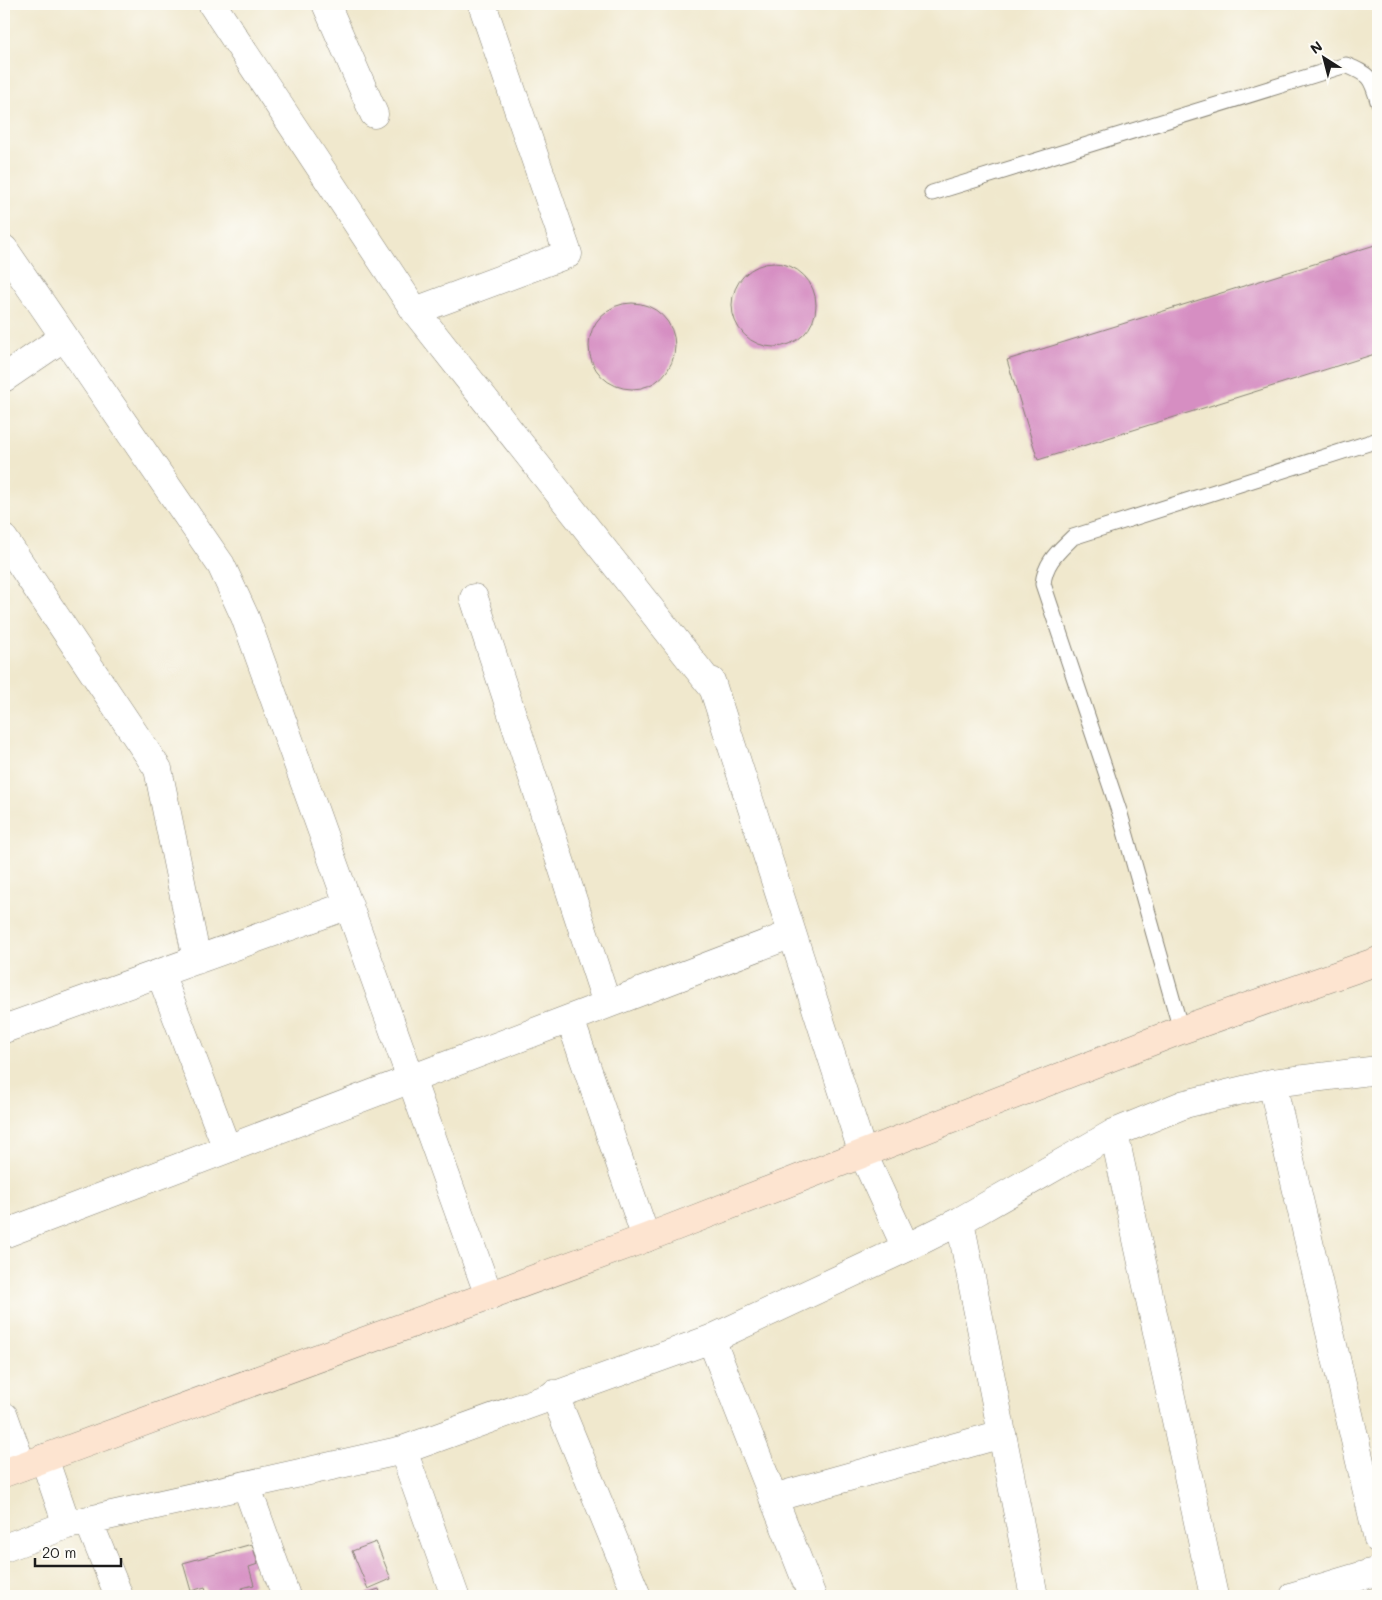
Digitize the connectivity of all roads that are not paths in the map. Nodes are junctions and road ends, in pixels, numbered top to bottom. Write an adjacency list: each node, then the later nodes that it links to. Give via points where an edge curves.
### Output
1 (212, 4): 8 (street)
2 (326, 4): 5 (street)
3 (482, 4): 8 (street, via 568,254)
4 (1378, 101): 6 (lane, via 1372,80 1346,65)
5 (374, 114)
6 (932, 193)
7 (4, 249): 9 (street)
8 (415, 311): 15 (street, via 712,685)
9 (64, 337): 10 (street); 14 (street, via 222,565 245,617)
10 (4, 378)
11 (1378, 440): 22 (lane, via 1073,537 1052,557 1044,571 1043,584 1120,814)
12 (4, 539): 16 (street, via 158,768)
13 (474, 598): 19 (street)
14 (349, 906): 16 (street); 24 (street)
15 (792, 934): 19 (street); 28 (street)
16 (197, 960): 18 (street)
17 (1378, 961): 22 (street)
18 (160, 973): 21 (street); 27 (street)
19 (607, 1004): 20 (street)
20 (570, 1019): 24 (street); 31 (street)
21 (4, 1029)
22 (1181, 1030): 28 (street)
23 (1378, 1070): 25 (street)
24 (411, 1079): 27 (street); 33 (street)
25 (1272, 1083): 26 (street, via 1185,1104); 43 (street)
26 (1114, 1133): 29 (street); 52 (street)
27 (227, 1149): 30 (street)
28 (863, 1154): 31 (street); 32 (street)
29 (960, 1221): 32 (street); 37 (street)
30 (4, 1234)
31 (646, 1238): 33 (street)
32 (906, 1248): 34 (street)
33 (489, 1296): 39 (street)
34 (711, 1338): 35 (street); 41 (street)
35 (554, 1394): 38 (street); 49 (street)
36 (4, 1416): 39 (street)
37 (1002, 1434): 41 (street); 51 (street)
38 (403, 1450): 40 (street); 48 (street)
39 (24, 1466): 42 (street)
40 (246, 1485): 42 (street); 47 (street)
41 (773, 1498): 50 (street)
42 (78, 1522): 44 (street); 46 (street)
43 (1378, 1539)
44 (4, 1548)
45 (1378, 1571): 53 (street)
46 (118, 1596)
47 (286, 1596)
48 (455, 1596)
49 (637, 1596)
50 (812, 1596)
51 (1034, 1596)
52 (1214, 1596)
53 (1294, 1596)

